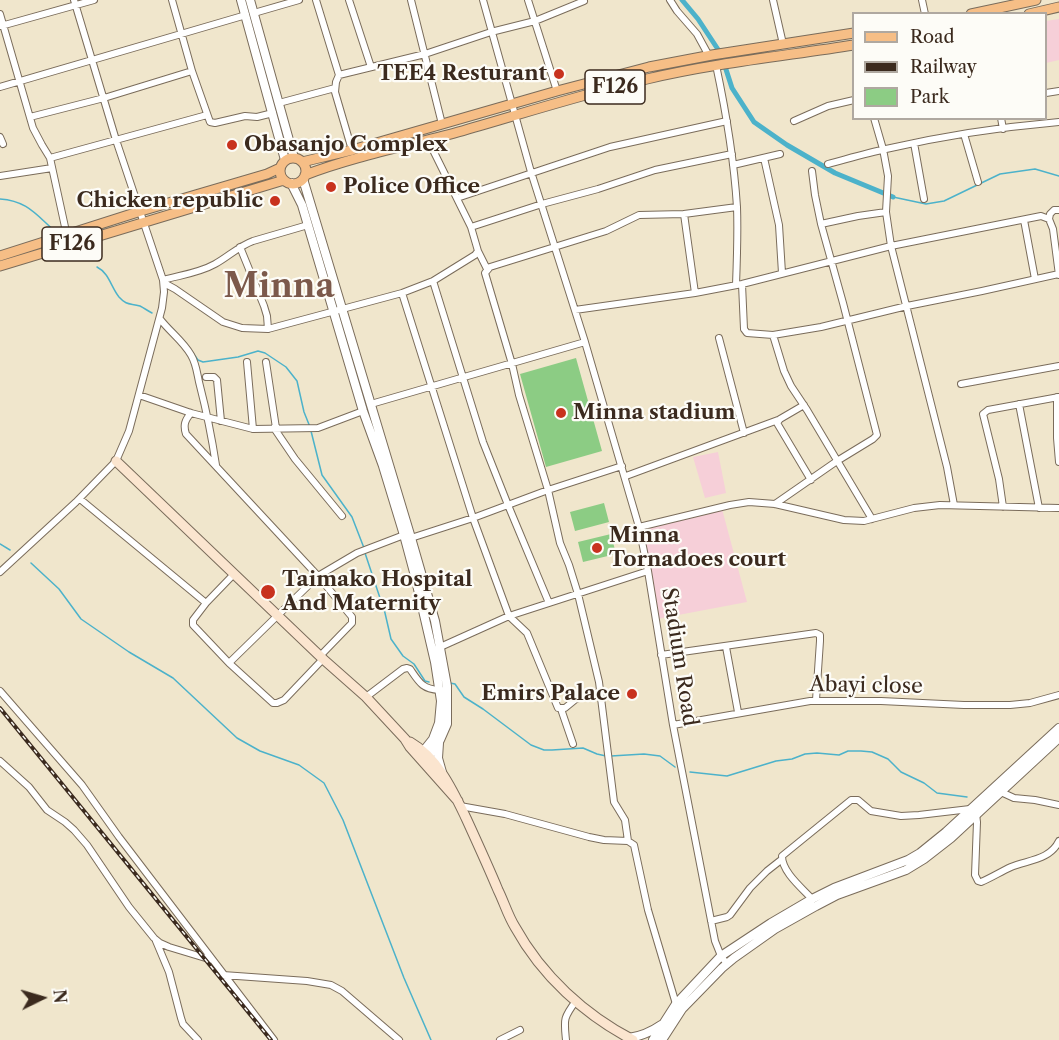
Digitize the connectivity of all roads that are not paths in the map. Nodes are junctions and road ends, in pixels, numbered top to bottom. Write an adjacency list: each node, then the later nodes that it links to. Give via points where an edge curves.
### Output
1 (94, 0): 15 (street)
2 (172, 0): 25 (street)
3 (241, 0): 20 (street)
4 (250, 0): 20 (street)
5 (299, 0): 20 (street)
6 (316, 0): 36 (street)
7 (349, 0): 34 (street)
8 (411, 0): 30 (street)
9 (483, 0): 23 (street, Stadium Road)
10 (528, 0): 21 (street)
11 (670, 0): 31 (street)
12 (773, 0): 27 (street)
13 (1036, 0): 17 (main road)
14 (584, 1): 21 (street)
15 (74, 2): 22 (street); 32 (street)
16 (1059, 7): 18 (main road)
17 (980, 12)
18 (1038, 12)
19 (0, 14): 22 (street)
20 (250, 14): 25 (street); 43 (street); 45 (street)
21 (535, 21): 23 (street); 40 (street)
22 (2, 25): 37 (street)
23 (491, 32): 30 (street); 44 (street, Stadium Road)
24 (852, 33): 26 (main road, F126)
25 (182, 34): 32 (street); 35 (street)
26 (804, 41): 27 (main road, F126); 29 (main road)
27 (783, 44): 31 (main road, F126)
28 (852, 45): 29 (main road, F126)
29 (806, 53): 33 (main road, F126)
30 (425, 54): 34 (street); 54 (street)
31 (710, 56): 40 (main road, F126)
32 (92, 61): 37 (street); 41 (street)
33 (718, 65): 47 (main road, F126, via 605,89); 51 (street)
34 (371, 68): 36 (street)
35 (192, 71): 41 (street); 46 (street)
36 (339, 75): 39 (street)
37 (20, 81): 38 (street); 48 (street)
38 (0, 87)
39 (335, 88): 43 (street); 63 (street)
40 (557, 91): 44 (main road, F126)
41 (104, 98): 48 (street); 58 (street)
42 (852, 100): 52 (street)
43 (279, 103): 68 (street)
44 (512, 104): 47 (street, Stadium Road); 54 (main road, F126)
45 (273, 113): 46 (street, via 212,123); 68 (street)
46 (207, 115): 58 (street)
47 (516, 116): 59 (main road, F126); 73 (street, Stadium Road)
48 (30, 117): 66 (street)
49 (875, 120): 62 (street)
50 (1001, 120): 55 (street)
51 (727, 121): 64 (street); 73 (street, via 610,147)
52 (794, 121)
53 (1059, 122): 55 (street)
54 (442, 124): 63 (main road, F126)
55 (1003, 129): 56 (street)
56 (964, 134): 60 (street); 77 (street)
57 (0, 137): 61 (street)
58 (116, 140): 66 (street); 83 (street)
59 (428, 140): 75 (main road, F126, via 339,163); 78 (street)
60 (914, 143): 62 (street); 79 (street)
61 (3, 144)
62 (884, 149): 69 (street); 84 (street, via 888,176)
63 (352, 150): 68 (main road, F126)
64 (732, 154): 70 (street); 80 (street, via 655,170)
65 (780, 154): 67 (street)
66 (50, 158): 71 (street)
67 (764, 158): 70 (street); 102 (street, via 778,225)
68 (291, 162): 75 (main road, via 305,168); 76 (main road, via 280,172); 83 (main road, F126, via 267,174)
69 (828, 164)
70 (733, 165): 81 (street)
71 (52, 168): 74 (street); 92 (street)
72 (812, 171): 89 (street)
73 (531, 172): 78 (street); 80 (street, Stadium Road)
74 (0, 176)
75 (304, 177): 76 (main road, F126, via 299,182); 110 (street)
76 (287, 181): 88 (main road, F126); 90 (street, via 302,205)
77 (978, 182)
78 (457, 198): 91 (street)
79 (924, 199)
80 (542, 204): 91 (street); 95 (street, Stadium Road)
81 (737, 207): 85 (street); 106 (street)
82 (1059, 210): 86 (street, via 1050,214)
83 (141, 211): 88 (street); 92 (main road, F126)
84 (886, 212): 89 (street); 93 (street)
85 (684, 214): 95 (street, via 639,215); 108 (street)
86 (1050, 219): 87 (street, via 1041,216); 101 (street)
87 (1024, 220): 93 (street); 103 (street)
88 (145, 222): 99 (main road, F126); 105 (street)
89 (821, 224): 98 (street)
90 (308, 225): 94 (street); 110 (street)
91 (471, 227): 96 (street)
92 (67, 236): 97 (main road, F126)
93 (891, 246): 98 (street); 109 (street)
94 (240, 247): 105 (street, via 208,268); 114 (street, via 264,306)
95 (556, 248): 100 (street); 111 (street, Stadium Road)
96 (478, 251): 100 (street); 104 (street)
97 (0, 256)
98 (832, 261): 102 (street); 113 (street)
99 (0, 266)
100 (487, 269): 120 (street, via 485,277)
101 (1059, 270): 103 (street)
102 (782, 273): 106 (street)
103 (1035, 279): 109 (street)
104 (433, 281): 107 (street); 123 (street)
105 (164, 282): 112 (street); 114 (street, via 223,322 242,328)
106 (739, 285): 108 (street); 115 (street, via 744,329 747,333)
107 (402, 293): 110 (street); 125 (street)
108 (695, 293): 111 (street)
109 (907, 306): 113 (street); 150 (street)
110 (338, 310): 114 (street); 128 (street); 131 (street)
111 (575, 310): 117 (street, Stadium Road)
112 (160, 319): 126 (street); 133 (street, via 196,365)
113 (848, 321): 115 (street); 140 (street, via 877,435)
114 (268, 329)
115 (773, 335): 130 (street, via 784,371)
116 (719, 338): 138 (street)
117 (585, 342): 120 (street); 142 (street, Stadium Road)
118 (247, 362): 137 (street)
119 (266, 362): 136 (street)
120 (512, 364): 123 (street); 146 (street)
121 (1059, 366): 124 (street)
122 (206, 377): 135 (street, via 217,380)
123 (463, 377): 125 (street); 149 (street)
124 (961, 384)
125 (432, 386): 128 (street); 155 (street)
126 (139, 395): 132 (street); 139 (street)
127 (1058, 397): 129 (street); 141 (street)
128 (371, 404): 158 (street)
129 (1019, 404): 151 (street, via 983,414); 152 (street)
130 (804, 405): 134 (street); 140 (street)
131 (363, 411): 136 (street, via 318,428); 158 (street)
132 (191, 413): 133 (street); 143 (street, via 184,426 186,434)
133 (208, 417): 135 (street); 143 (street)
134 (778, 420): 138 (street); 145 (street, via 778,427)
135 (220, 421): 137 (street)
136 (275, 428): 137 (street); 154 (street)
137 (252, 429)
138 (744, 433): 144 (street)
139 (116, 461): 147 (street); 161 (main road)
140 (837, 461): 145 (street); 156 (street)
141 (1059, 462)
142 (622, 466): 144 (street, Stadium Road); 146 (street)
143 (217, 467): 162 (street)
144 (626, 476): 157 (street, Stadium Road)
145 (811, 480): 148 (street)
146 (548, 490): 149 (street); 163 (street, via 560,543)
147 (80, 499): 160 (street); 164 (street)
148 (776, 504): 156 (street, via 844,520); 157 (street, via 730,505)
149 (508, 505): 155 (street); 165 (street)
150 (954, 505): 151 (street); 156 (street, via 914,508)
151 (1003, 507): 152 (street)
152 (1039, 508): 153 (street)
153 (1059, 508)
154 (342, 516)
155 (472, 518): 158 (street); 167 (street)
156 (872, 519)
157 (639, 526): 159 (street, Stadium Road)
158 (408, 537): 162 (street, via 357,553); 169 (street)
159 (648, 571): 163 (street); 170 (street, Stadium Road)
160 (0, 572)
161 (234, 574): 164 (street); 166 (main road)
162 (318, 576): 166 (street); 171 (street, via 353,620)
163 (578, 594): 165 (street); 175 (street)
164 (206, 603): 172 (street, via 193,625)
165 (549, 603): 167 (street)
166 (278, 615): 171 (main road); 172 (street)
167 (509, 616): 169 (street); 179 (street, via 527,633 555,704)
168 (726, 647): 170 (street); 178 (street, via 820,635); 180 (street)
169 (436, 649): 173 (street); 184 (street, via 447,686 446,728)
170 (661, 655): 181 (street, Stadium Road)
171 (321, 658): 172 (street, via 277,703); 177 (main road)
172 (229, 663)
173 (439, 690): 177 (street, via 425,688 407,668); 186 (street, via 439,723)
174 (0, 691): 200 (street, via 82,784)
175 (600, 692): 179 (street); 193 (street, via 614,802 625,820)
176 (1059, 695): 178 (street, Abayi close, via 1010,705)
177 (366, 697): 186 (main road)
178 (816, 700): 180 (street, Abayi close)
179 (561, 709): 185 (street)
180 (738, 712): 181 (street, Abayi close)
181 (673, 725): 197 (street, Stadium Road)
182 (1059, 728): 192 (street)
183 (1059, 738): 189 (street)
184 (440, 740): 186 (street); 188 (street, via 438,758)
185 (573, 744)
186 (423, 757): 188 (main road); 190 (main road)
187 (0, 761): 198 (street, via 47,810 74,830)
188 (443, 773): 190 (main road)
189 (1001, 792): 191 (street, via 1014,798); 192 (street)
190 (459, 804): 193 (street, via 589,837); 203 (main road, via 514,927 557,984)
191 (1059, 805)
192 (973, 811): 194 (street, via 977,822 975,875 981,882 1050,853); 195 (street, via 901,816 875,813 858,800 851,800 783,854); 196 (street, via 908,860); 201 (street, via 951,838 924,859 816,906 775,929)
193 (628, 841): 204 (street, via 635,848 648,910)
194 (1059, 841)
195 (781, 860): 196 (street); 197 (street, via 750,888 730,915)
196 (812, 899): 199 (street)
197 (711, 921): 199 (street, Stadium Road)
198 (154, 938): 200 (street, via 169,947); 209 (street, via 169,972 180,1018)
199 (721, 956): 201 (street, Stadium Road); 204 (street)
200 (213, 960): 202 (street)
201 (727, 964): 208 (street, via 682,1009)
202 (223, 975): 210 (street); 211 (street, via 331,985)
203 (576, 1001): 207 (main road); 213 (street, via 564,1020)
204 (676, 1004): 205 (street)
205 (665, 1022): 207 (street); 214 (street)
206 (520, 1030): 212 (street)
207 (629, 1038)
208 (665, 1038)
209 (198, 1040)
210 (274, 1040)
211 (399, 1040)
212 (500, 1040)
213 (566, 1040)
214 (653, 1040)

